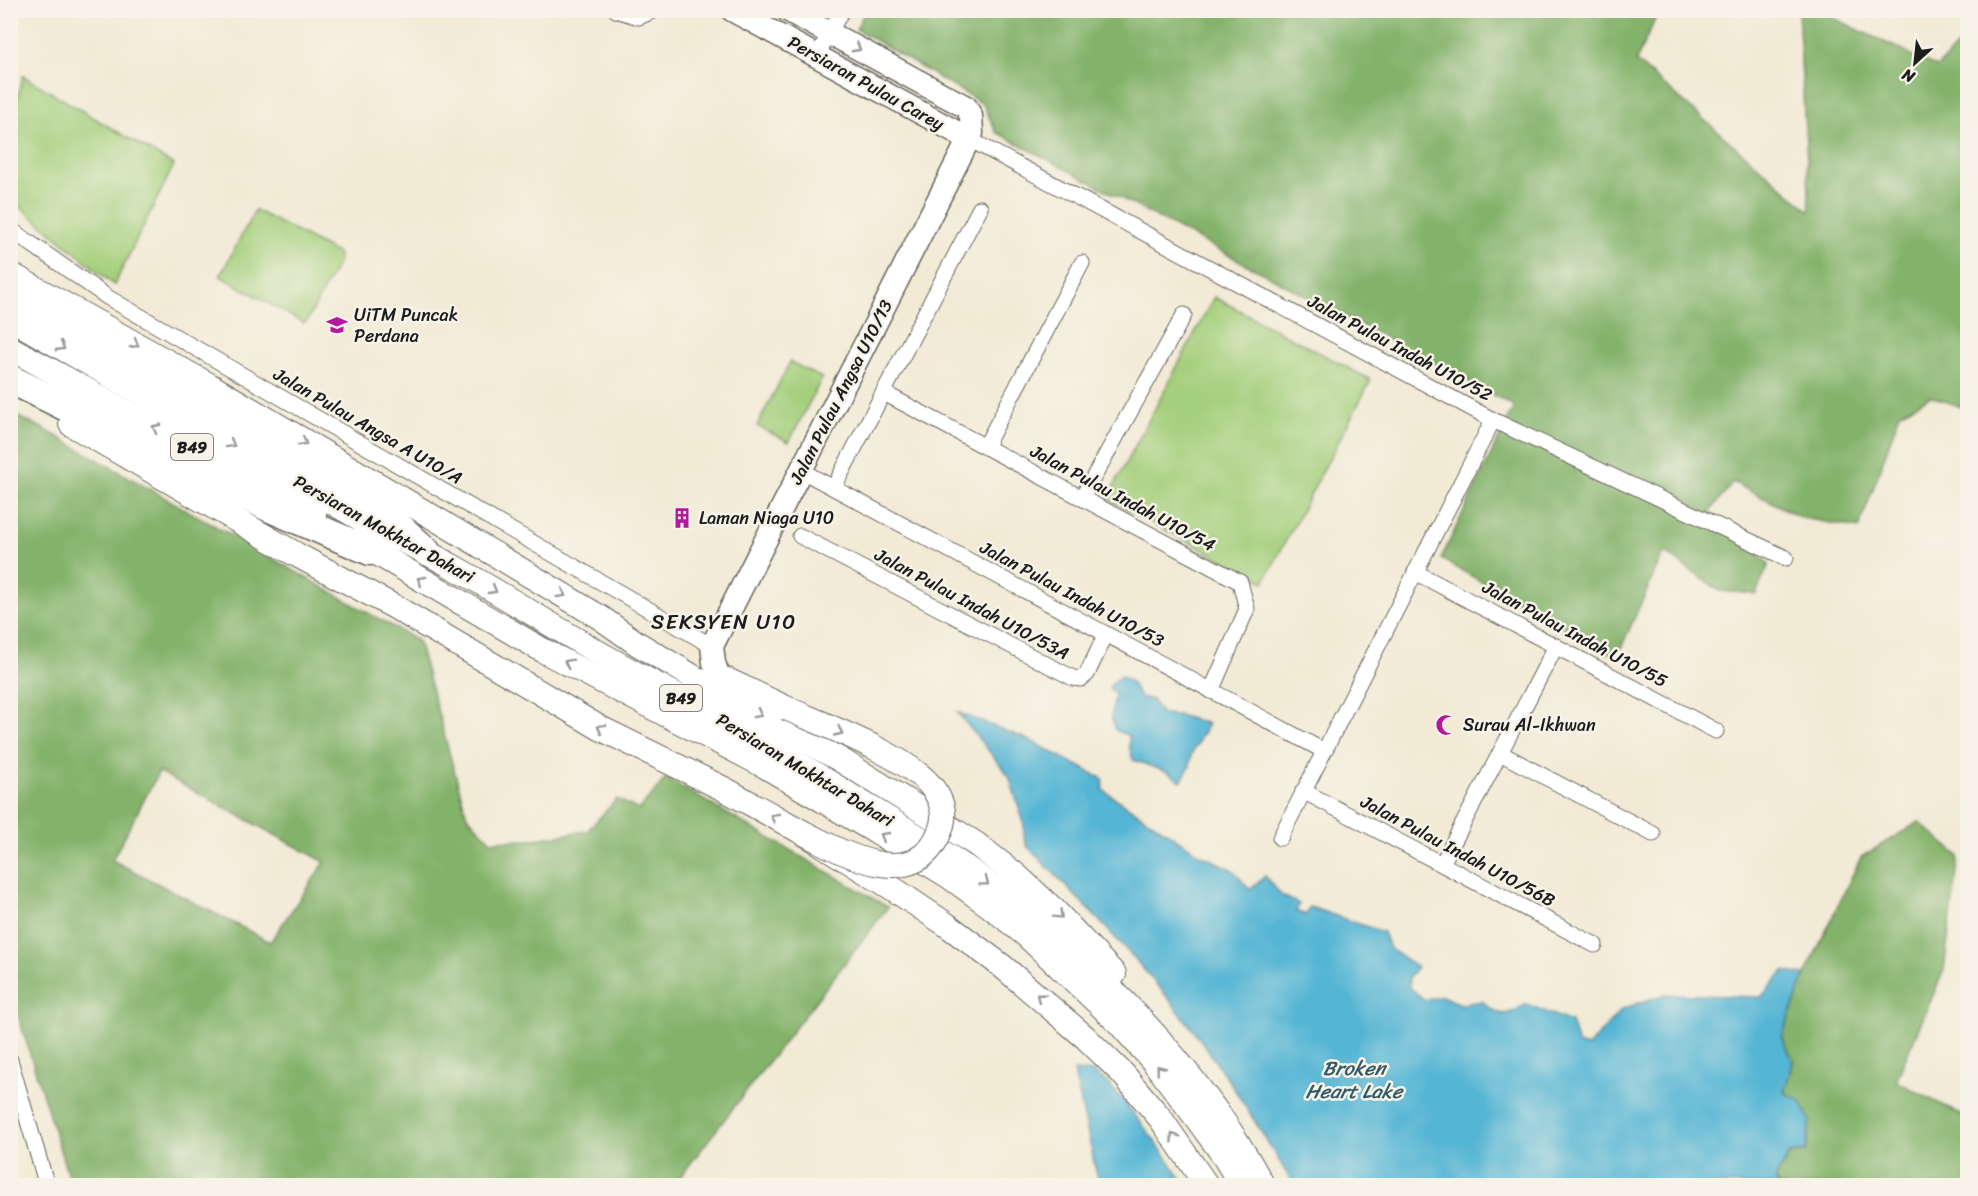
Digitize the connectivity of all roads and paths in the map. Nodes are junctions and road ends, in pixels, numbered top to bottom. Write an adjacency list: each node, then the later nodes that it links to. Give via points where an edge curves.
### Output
1 (616, 10): 2 (street, via 639,17)
2 (655, 10)
3 (732, 10): 7 (street, Persiaran Pulau Carey)
4 (787, 10): 6 (street, Persiaran Pulau Carey)
5 (842, 10): 6 (street)
6 (829, 34): 7 (street); 8 (street, Persiaran Pulau Carey, one-way to 8)
7 (817, 56): 9 (street, Persiaran Pulau Carey)
8 (966, 107): 9 (street, Jalan Pulau Angsa U10/13, via 971,116)
9 (969, 139): 21 (street, Jalan Pulau Indah U10/52); 23 (street, Jalan Pulau Angsa U10/13)
10 (980, 208): 20 (street)
11 (10, 229): 33 (street, Jalan Pulau Angsa A U10/A, via 107,297)
12 (1082, 263): 22 (street)
13 (10, 274): 31 (main road, B49, one-way to 31, via 209,385)
14 (10, 301): 28 (highway, via 265,438 386,515)
15 (1184, 315): 25 (street)
16 (10, 318): 28 (main road, Persiaran Mokhtar Dahari / B49, one-way to 28, via 384,532)
17 (10, 348): 27 (main road, Persiaran Mokhtar Dahari / B49, one-way to 17, via 330,524)
18 (10, 379): 27 (highway, via 178,464)
19 (10, 391): 41 (main road, one-way to 19, via 600,728 393,606)
20 (884, 393): 22 (street, Jalan Pulau Indah U10/54); 24 (street)
21 (1493, 420): 29 (street); 30 (street, Jalan Pulau Indah U10/52)
22 (985, 447): 25 (street, Jalan Pulau Indah U10/54)
23 (802, 471): 24 (street, Jalan Pulau Indah U10/53); 33 (street, Jalan Pulau Angsa U10/13)
24 (834, 487): 32 (street, Jalan Pulau Indah U10/53)
25 (1082, 498): 36 (street, Jalan Pulau Indah U10/54, via 1240,582 1247,609)
26 (800, 536): 32 (street, Jalan Pulau Indah U10/53A, via 1073,678 1081,679 1087,674)
27 (370, 551): 50 (main road, Persiaran Mokhtar Dahari / B49, one-way to 27, via 1192,1112 1126,1030 990,906 775,772 544,651)
28 (426, 551): 46 (main road, Persiaran Mokhtar Dahari / B49, one-way to 46, via 608,659 750,735 959,864 1022,911)
29 (1785, 558)
30 (1415, 573): 34 (street, Jalan Pulau Indah U10/55); 38 (street, Jalan Pulau Indah U10/52)
31 (601, 618): 35 (main road); 46 (main road, B49, one-way to 46, via 638,644 976,844 1016,875 1089,946 1121,982)
32 (1106, 634): 36 (street, Jalan Pulau Indah U10/53)
33 (712, 646): 35 (street)
34 (1556, 646): 37 (street, Jalan Pulau Indah U10/55); 39 (street)
35 (719, 677): 41 (main road, one-way to 41, bridge, via 905,765 930,785 942,804 945,819 936,842 922,857 902,865 863,860)
36 (1211, 691): 38 (street, Jalan Pulau Indah U10/53)
37 (1716, 731)
38 (1324, 751): 40 (street, Jalan Pulau Indah U10/52)
39 (1500, 753): 42 (street); 44 (street)
40 (1303, 791): 43 (street, Jalan Pulau Indah U10/52); 44 (street, Jalan Pulau Indah U10/56B)
41 (802, 832): 49 (main road, one-way to 41, via 1161,1119 1123,1074 1053,1008 947,925)
42 (1653, 834)
43 (1280, 838)
44 (1442, 864): 45 (street, Jalan Pulau Indah U10/56B)
45 (1595, 945)
46 (1142, 1019): 51 (main road, Persiaran Mokhtar Dahari / B49, via 1222,1120)
47 (10, 1060): 48 (street)
48 (47, 1185)
49 (1207, 1185)
50 (1242, 1185)
51 (1263, 1185)

